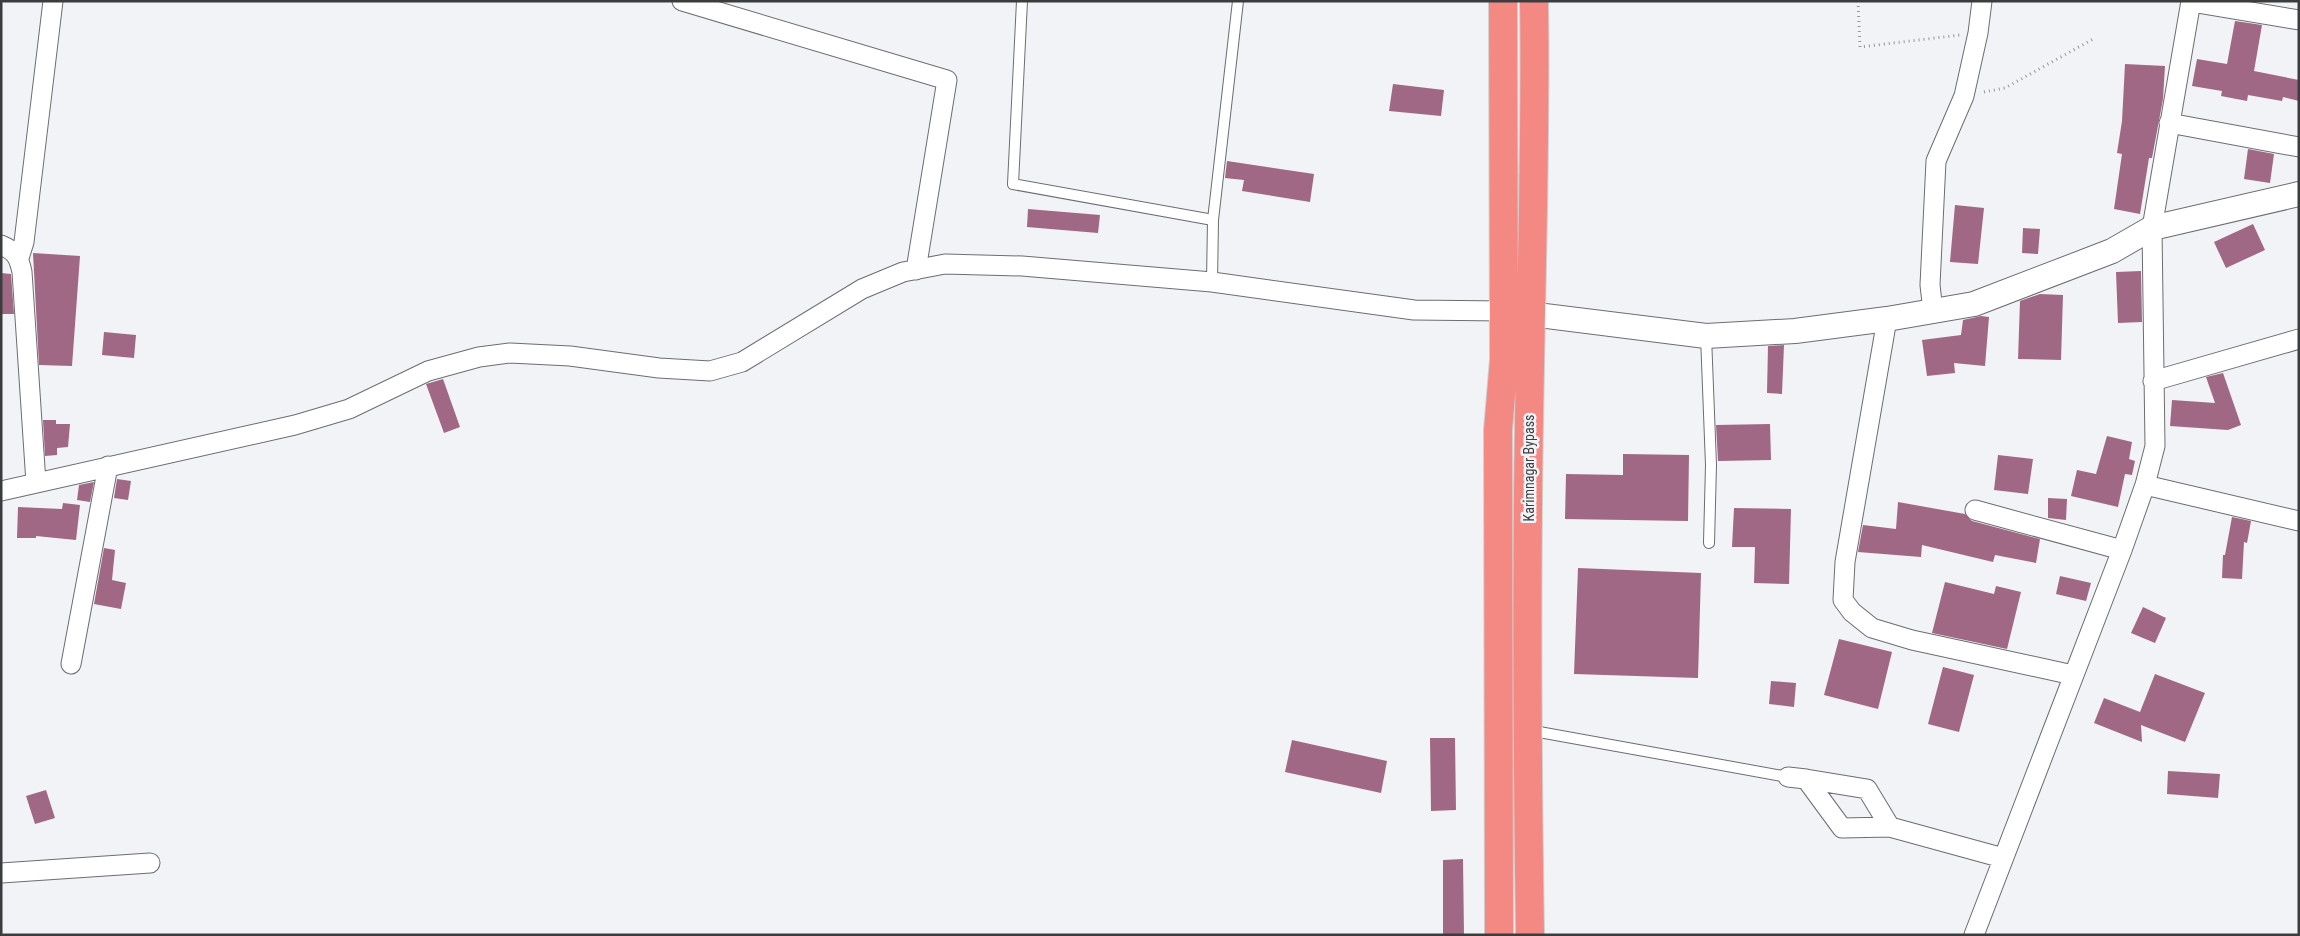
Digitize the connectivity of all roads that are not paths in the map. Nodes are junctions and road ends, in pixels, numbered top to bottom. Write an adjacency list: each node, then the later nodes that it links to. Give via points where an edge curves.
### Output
1 (52, 1): 16 (street, via 24,242)
2 (682, 1): 17 (street, via 946,80)
3 (1022, 1): 13 (lane, via 1013,184)
4 (1238, 1): 13 (lane)
5 (1503, 1): 19 (highway)
6 (1534, 1): 21 (highway, Karimnagar Bypass, via 1536,86)
7 (1982, 1): 20 (street, via 1964,96 1936,160 1930,285)
8 (2191, 2): 9 (street); 10 (street)
9 (2299, 20)
10 (2170, 123): 11 (street); 14 (street)
11 (2299, 147)
12 (2299, 194): 14 (street)
13 (1213, 220): 18 (lane)
14 (2152, 228): 20 (street, via 2112,251 1983,300); 25 (street)
15 (1, 245): 16 (street)
16 (19, 258): 27 (street)
17 (916, 270): 18 (street, via 945,264 1022,266); 26 (street, via 862,289 742,362 710,371 510,353 428,371 349,408 296,425)
18 (1212, 282): 19 (street, via 1414,310)
19 (1504, 311): 21 (street); 42 (highway, via 1498,430)
20 (1933, 311): 22 (street)
21 (1532, 314): 23 (street); 36 (highway, Karimnagar Bypass)
22 (1887, 319): 23 (street, via 1795,331); 35 (street, via 1846,562 1843,600 1872,628)
23 (1706, 336): 32 (lane, via 1711,465)
24 (2299, 339): 25 (street)
25 (2153, 381): 28 (street, via 2155,446)
26 (108, 466): 27 (street); 34 (street)
27 (36, 483): 29 (street)
28 (2144, 485): 31 (street); 33 (street)
29 (1, 491)
30 (1975, 510): 33 (street)
31 (2299, 521)
32 (1709, 543)
33 (2122, 550): 35 (street)
34 (71, 664)
35 (2073, 676): 39 (street)
36 (1527, 730): 37 (lane); 43 (highway, Karimnagar Bypass)
37 (1797, 778): 38 (street, via 1866,789); 38 (street, via 1842,828)
38 (1890, 826): 39 (street)
39 (2003, 858): 44 (street)
40 (150, 863): 41 (street)
41 (1, 873)
42 (1499, 935)
43 (1530, 935)
44 (1974, 935)

